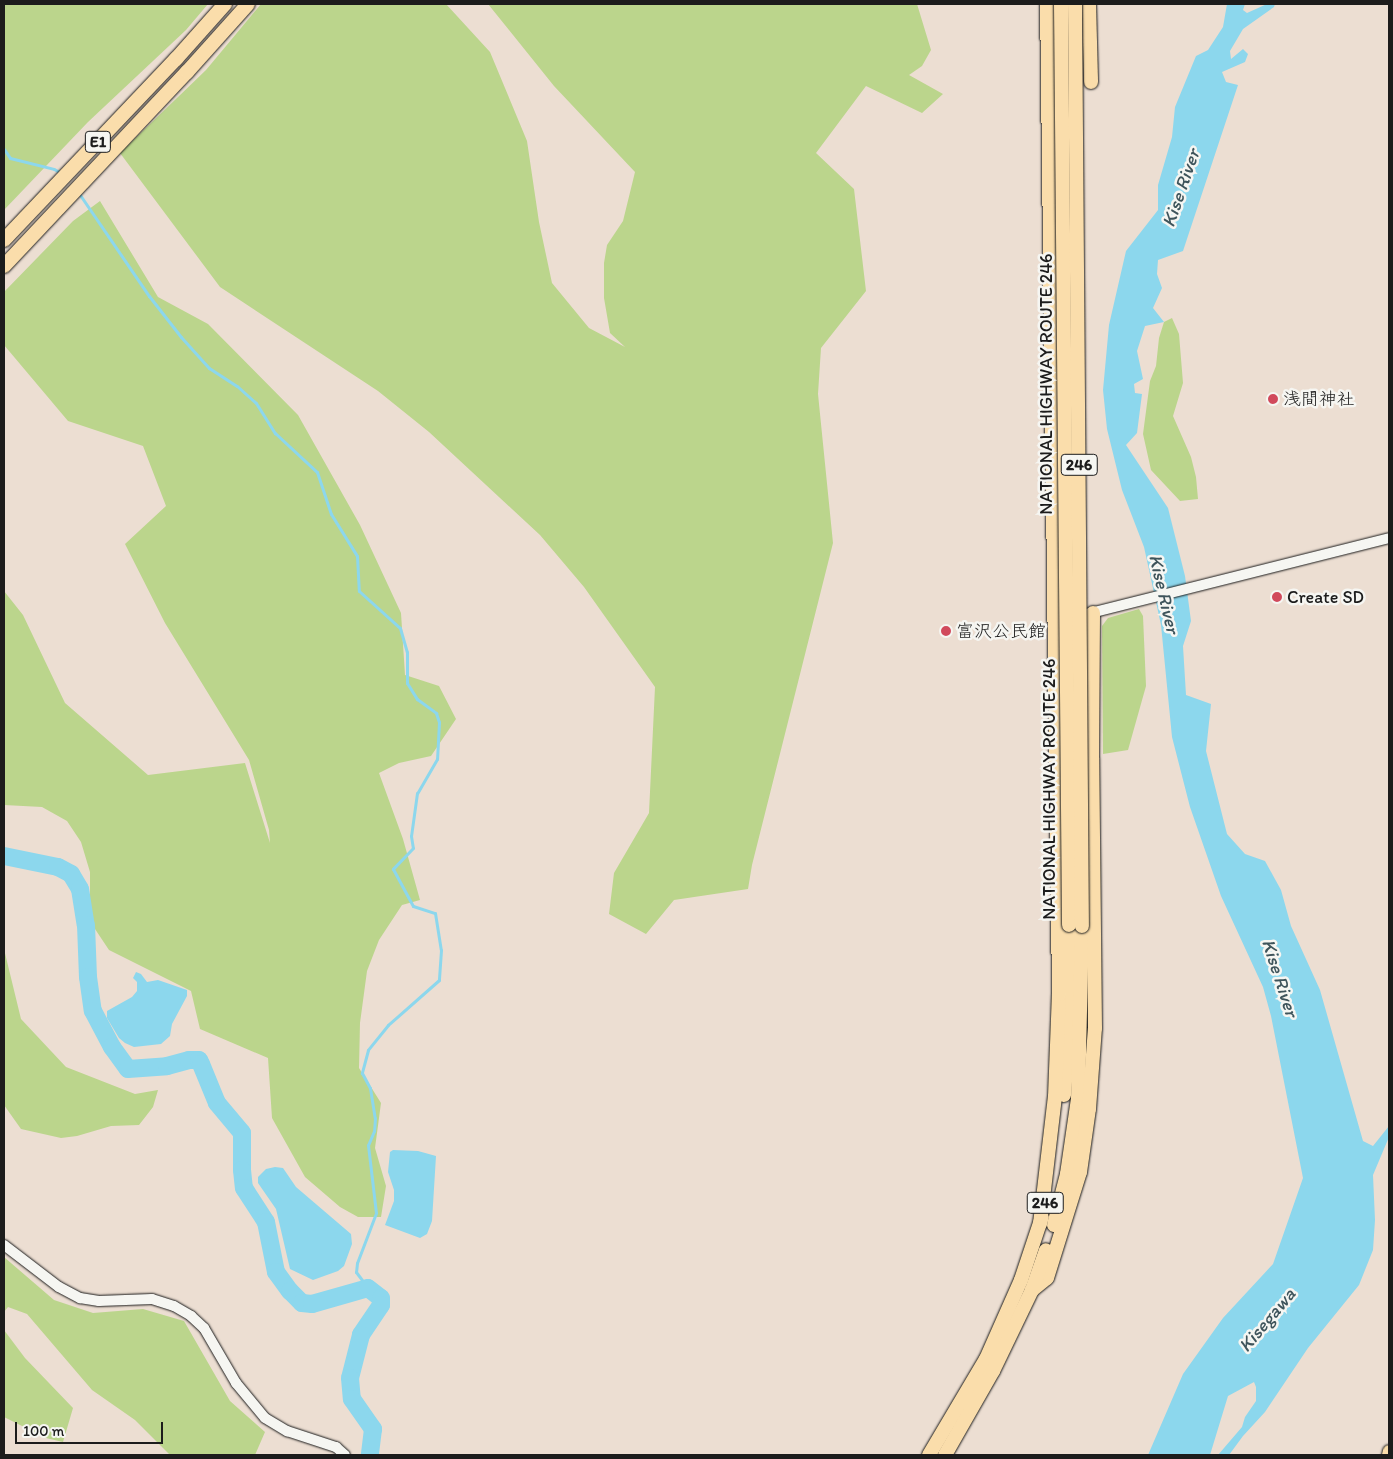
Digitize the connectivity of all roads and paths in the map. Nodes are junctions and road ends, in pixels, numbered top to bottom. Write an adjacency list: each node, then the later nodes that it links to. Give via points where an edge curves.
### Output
1 (225, 4): 8 (highway, E1, via 176,60)
2 (248, 4): 9 (highway, E1)
3 (1048, 4): 12 (highway)
4 (1062, 4): 13 (highway, NATIONAL HIGHWAY ROUTE 246 / 246, bridge)
5 (1075, 4): 13 (highway, NATIONAL HIGHWAY ROUTE 246 / 246, bridge)
6 (1089, 4): 7 (highway)
7 (1091, 82)
8 (4, 240)
9 (4, 266)
10 (1389, 538): 11 (street)
11 (1093, 613): 12 (street); 16 (highway, via 1095,1028 1089,1109 1080,1172 1047,1278)
12 (1054, 620): 14 (highway, via 1058,994 1055,1097)
13 (1075, 925): 14 (highway, NATIONAL HIGHWAY ROUTE 246 / 246, via 1064,1098 1054,1167); 16 (highway, NATIONAL HIGHWAY ROUTE 246 / 246, via 1082,1030 1078,1098 1058,1214)
14 (1040, 1224): 19 (highway, NATIONAL HIGHWAY ROUTE 246 / 246, via 1021,1280 986,1359)
15 (4, 1245): 18 (street, via 59,1287 80,1298 99,1301 152,1299 191,1316 204,1328 236,1383 265,1418 287,1431 336,1447)
16 (1032, 1290): 20 (highway, NATIONAL HIGHWAY ROUTE 246 / 246, via 993,1371)
17 (1389, 1451): 21 (main road)
18 (346, 1455)
19 (929, 1455)
20 (945, 1455)
21 (1388, 1455)

